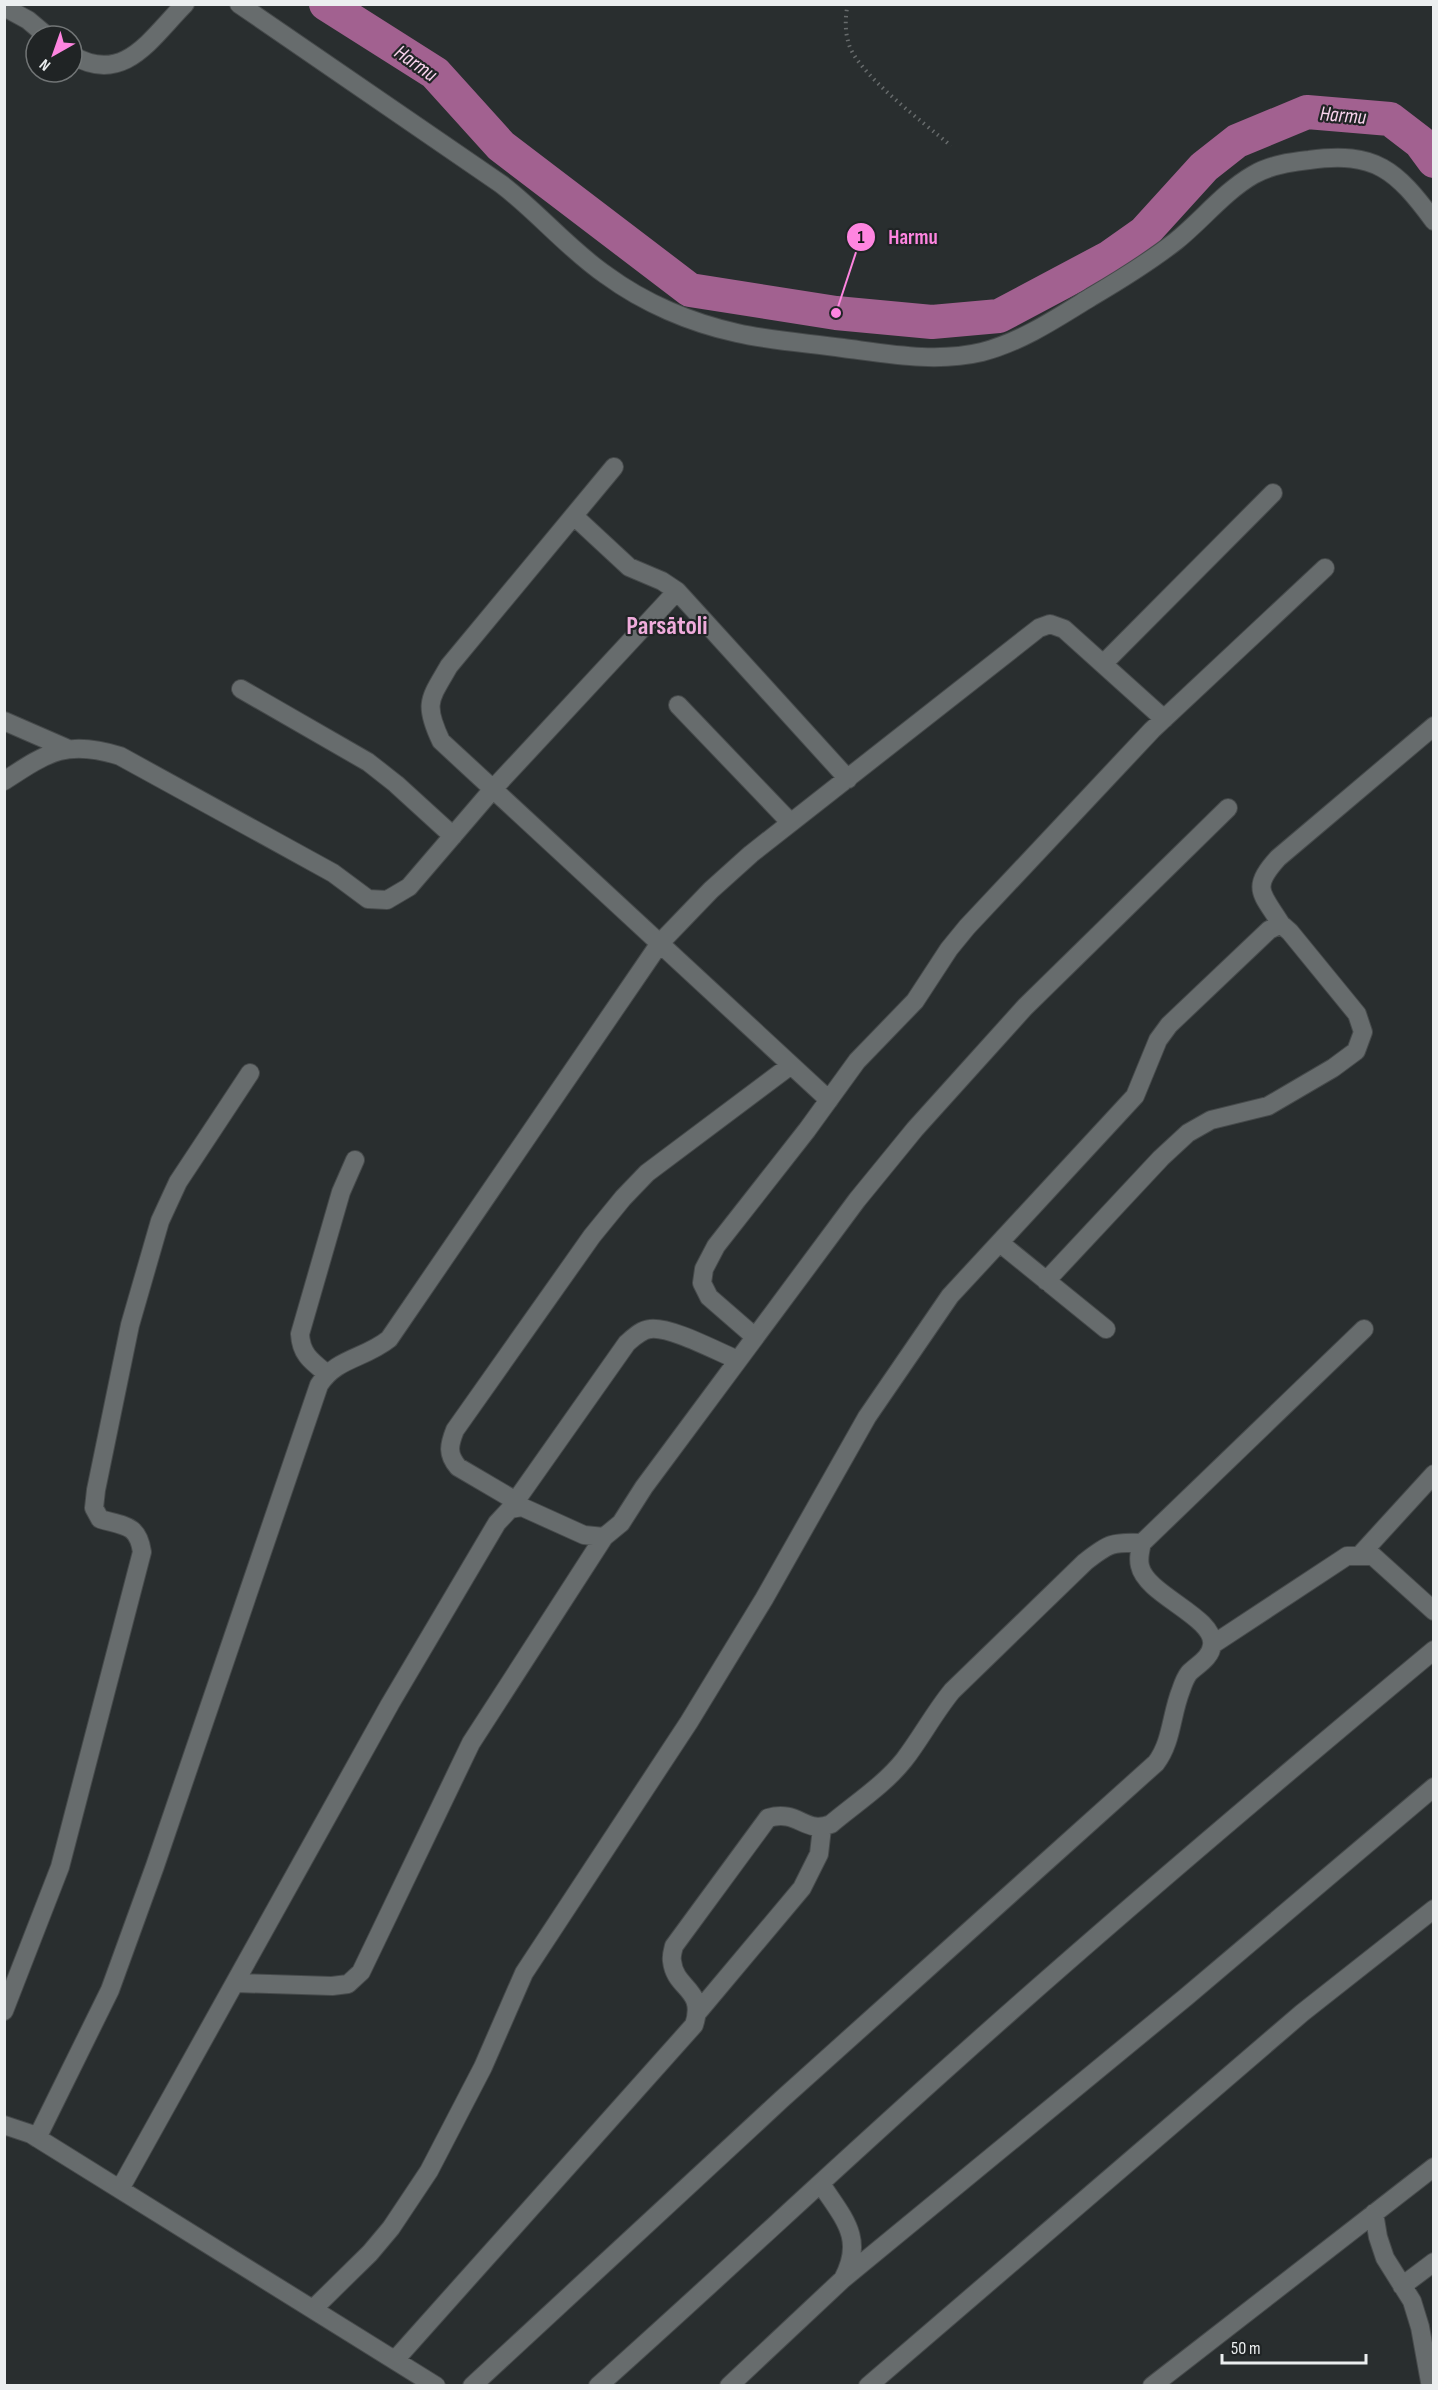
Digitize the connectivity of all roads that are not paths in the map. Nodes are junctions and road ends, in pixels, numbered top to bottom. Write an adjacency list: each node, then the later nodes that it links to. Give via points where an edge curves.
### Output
1 (184, 4): 5 (street, via 134,56 107,67)
2 (239, 4): 6 (street, via 501,184 606,275 676,314 737,333 903,356 951,357 1008,344 1143,266 1253,175 1281,164 1351,157 1372,163 1409,188)
3 (4, 7): 4 (street)
4 (33, 24)
5 (84, 62)
6 (1434, 221)
7 (614, 467): 9 (street)
8 (1273, 493): 12 (street)
9 (574, 516): 11 (street, via 629,567); 21 (street, via 449,666 430,699 432,722 441,741)
10 (1325, 568): 15 (street)
11 (677, 591): 19 (street); 21 (street)
12 (1103, 664): 15 (street); 19 (street, via 1064,629 1050,624 1039,628)
13 (241, 689): 24 (street, via 368,762)
14 (678, 705): 23 (street)
15 (1164, 719): 29 (street, via 967,927 915,1001 857,1061)
16 (4, 720): 18 (street)
17 (1434, 726): 25 (street, via 1264,873 1262,893)
18 (66, 748): 20 (street, via 37,760); 24 (street, via 95,748 120,756 333,873 368,899 387,900 409,887)
19 (848, 779): 23 (street)
20 (4, 782)
21 (493, 789): 24 (street); 26 (street)
22 (1228, 808): 35 (street, via 1025,1007 915,1129)
23 (790, 822): 26 (street, via 729,872)
24 (453, 836)
25 (1281, 924): 31 (street, via 1269,930 1169,1025 1158,1040 1135,1096); 32 (street, via 1358,1014 1363,1032 1356,1051 1268,1106 1211,1120 1188,1133)
26 (660, 943): 27 (street); 37 (street, via 389,1339)
27 (791, 1065): 29 (street); 39 (street, via 647,1173 623,1198 455,1430 449,1446 451,1458)
28 (250, 1073): 50 (street, via 178,1182 160,1221 130,1325 94,1508 100,1519 132,1529 140,1538 142,1552 60,1867)
29 (829, 1100): 35 (street, via 716,1246 704,1269 702,1283 709,1298)
30 (356, 1160): 37 (street, via 340,1192 300,1334 307,1358)
31 (1000, 1243): 32 (street); 61 (street, via 950,1296 867,1417 689,1722 524,1973 483,2067 429,2171 370,2253)
32 (1046, 1281): 33 (street)
33 (1106, 1329)
34 (1364, 1329): 41 (street)
35 (755, 1337): 36 (street)
36 (738, 1360): 39 (street, via 664,1329 637,1334); 40 (street, via 621,1523)
37 (327, 1373): 53 (street, via 308,1413 110,1990)
38 (1434, 1474): 42 (street)
39 (513, 1505): 40 (street, via 584,1535); 49 (street, via 497,1523 390,1704)
40 (604, 1537): 49 (street, via 471,1743 361,1972 348,1984 332,1986)
41 (1143, 1543): 44 (street, via 1140,1568 1150,1583 1211,1633); 47 (street, via 1117,1542 1085,1562 952,1691 886,1779)
42 (1360, 1555): 43 (street, via 1373,1556); 44 (street, via 1336,1562)
43 (1434, 1611)
44 (1212, 1645): 65 (street, via 1207,1657 1187,1676 1165,1751 1156,1764 782,2099)
45 (1434, 1650): 55 (street, via 963,2054)
46 (1434, 1787): 59 (street, via 1177,2005)
47 (822, 1828): 51 (street, via 819,1854 802,1888); 51 (street, via 791,1816 768,1818 674,1946 672,1960 677,1977 695,1997)
48 (1434, 1909): 68 (street, via 1293,2021)
49 (236, 1983): 56 (street)
50 (4, 2011)
51 (698, 2012): 62 (street, via 694,2025)
52 (4, 2125): 53 (street)
53 (37, 2138): 56 (street)
54 (1434, 2167): 57 (street)
55 (821, 2184): 59 (street, via 848,2225 853,2241 851,2264); 66 (street)
56 (120, 2189): 61 (street)
57 (1374, 2213): 60 (street, via 1385,2258); 69 (street)
58 (1434, 2262): 60 (street)
59 (843, 2279): 67 (street)
60 (1402, 2286): 63 (street, via 1412,2301 1420,2327)
61 (313, 2309): 62 (street)
62 (395, 2361): 64 (street)
63 (1430, 2382)
64 (436, 2385)
65 (472, 2385)
66 (598, 2385)
67 (729, 2385)
68 (867, 2385)
69 (1152, 2385)

